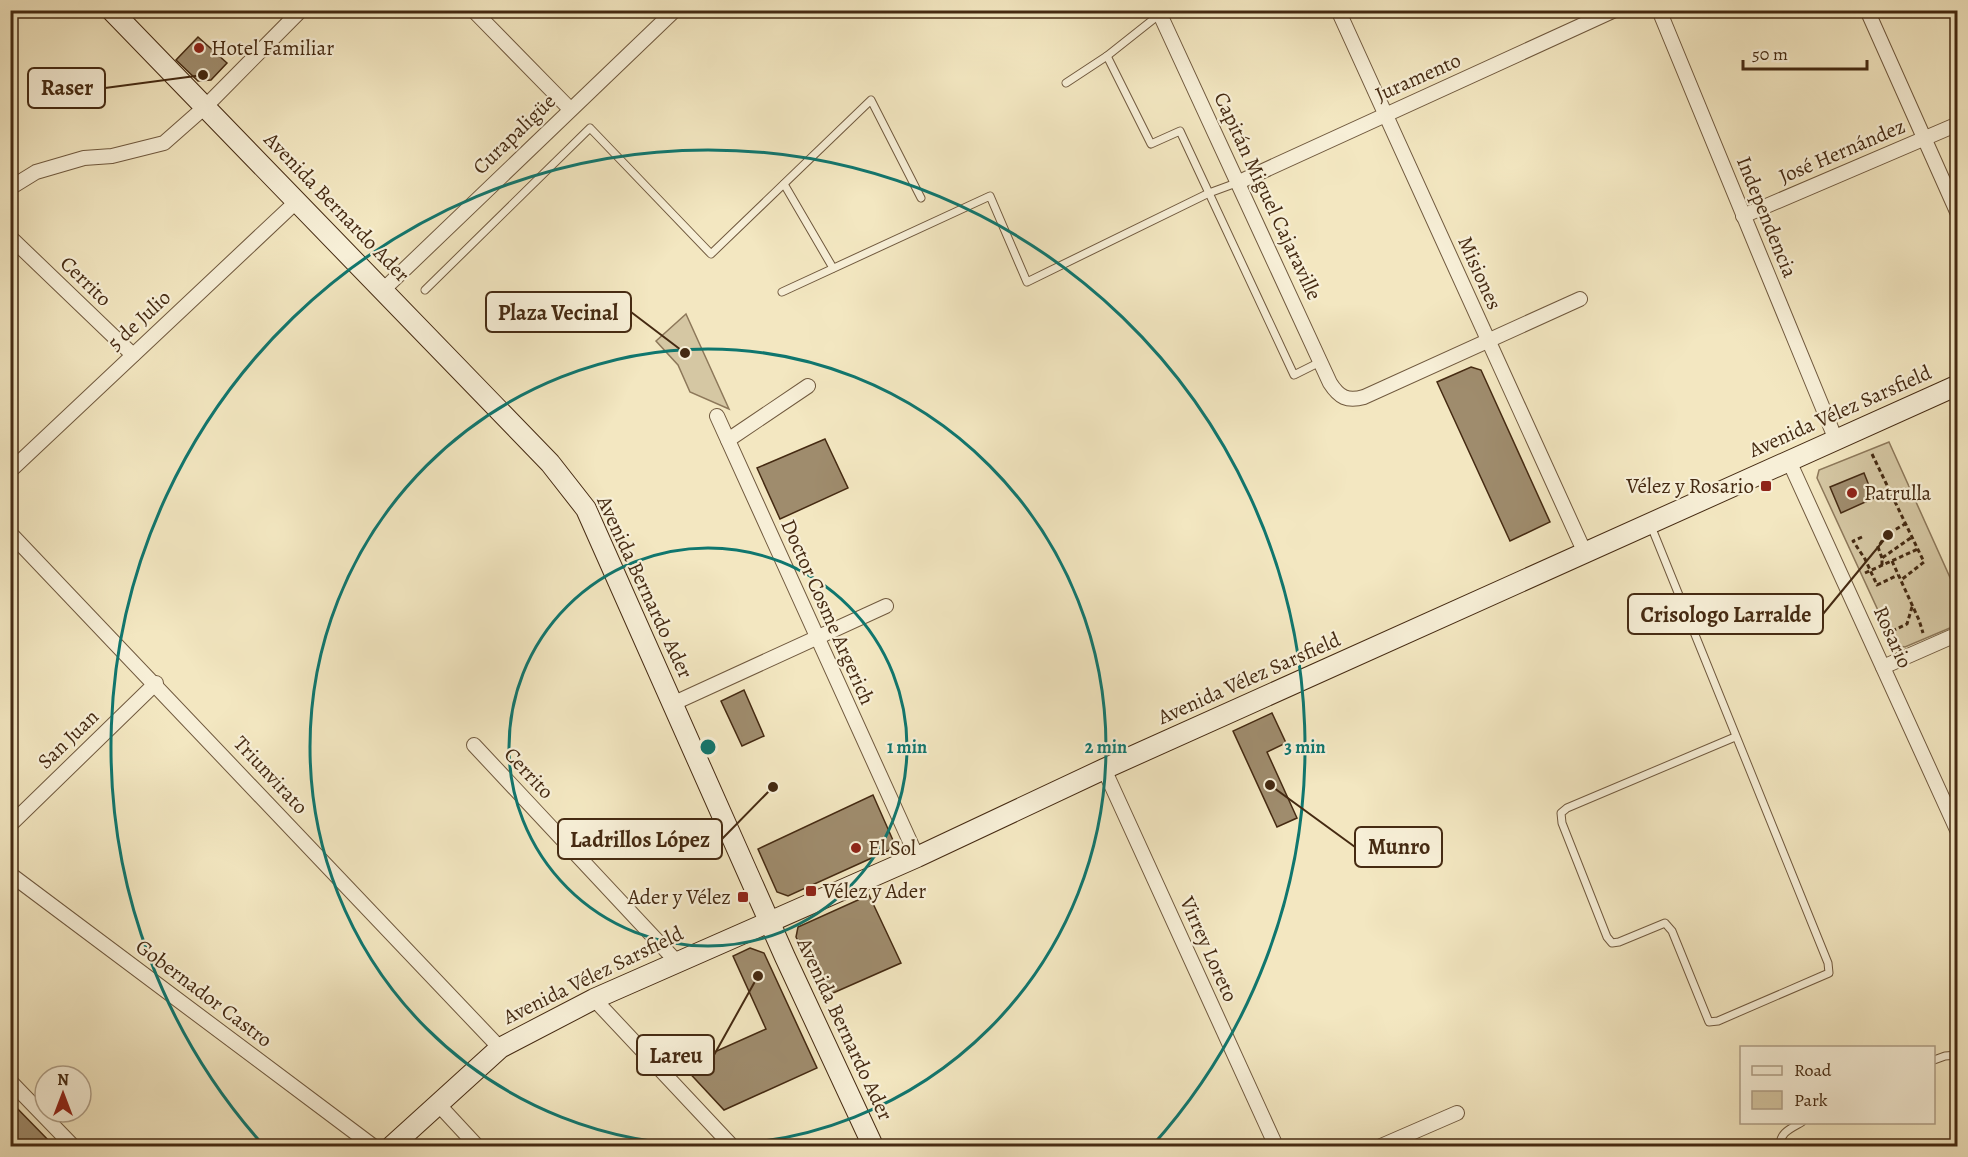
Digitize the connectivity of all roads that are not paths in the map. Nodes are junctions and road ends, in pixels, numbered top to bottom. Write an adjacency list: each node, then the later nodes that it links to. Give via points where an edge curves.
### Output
1 (111, 10): 12 (main road, Avenida Bernardo Ader)
2 (301, 10): 12 (street)
3 (473, 10): 13 (street)
4 (675, 10): 13 (street, Curapaligüe)
5 (1338, 10): 14 (street, Misiones)
6 (1615, 10): 14 (street, Juramento)
7 (1659, 10): 24 (street, Independencia)
8 (1867, 10): 16 (street)
9 (1161, 12): 10 (lane); 17 (street, Capitán Miguel Cajaraville)
10 (1107, 56): 11 (lane); 20 (lane, via 1151,144 1180,131)
11 (1066, 83)
12 (206, 106): 19 (street, via 164,143 112,156 84,158 36,172); 22 (main road, Avenida Bernardo Ader)
13 (570, 109): 27 (street, Curapaligüe)
14 (1386, 114): 17 (street, Juramento); 31 (street, Misiones)
15 (1958, 124): 16 (street, José Hernández)
16 (1925, 138): 23 (street); 24 (street, José Hernández)
17 (1239, 182): 20 (lane); 33 (street, Capitán Miguel Cajaraville)
18 (784, 184): 21 (lane, via 871,100); 26 (lane); 28 (lane, via 711,254 590,128)
19 (10, 188)
20 (1209, 194): 26 (lane, via 1027,282 990,196); 33 (lane, via 1294,375)
21 (921, 198)
22 (297, 201): 27 (main road, Avenida Bernardo Ader); 32 (street, 5 de Julio)
23 (1958, 214)
24 (1743, 216): 38 (street, Independencia)
25 (10, 237): 32 (street, Cerrito)
26 (833, 268): 29 (lane)
27 (383, 290): 49 (main road, Avenida Bernardo Ader, via 550,463 586,509)
28 (425, 290)
29 (782, 292)
30 (1580, 299): 31 (street)
31 (1488, 340): 33 (street, Capitán Miguel Cajaraville, via 1353,400 1336,392); 43 (street, Misiones)
32 (133, 355): 40 (street, 5 de Julio)
33 (1321, 362)
34 (1958, 385): 38 (main road, Avenida Vélez Sarsfield)
35 (808, 386): 37 (street)
36 (717, 416): 37 (street, Doctor Cosme Argerich)
37 (729, 440): 46 (street, Doctor Cosme Argerich)
38 (1836, 440): 39 (main road, Avenida Vélez Sarsfield)
39 (1789, 461): 41 (main road, Avenida Vélez Sarsfield); 47 (street, Rosario)
40 (10, 471)
41 (1650, 523): 43 (main road, Avenida Vélez Sarsfield); 50 (lane)
42 (10, 533): 48 (street, Triunvirato)
43 (1585, 552): 52 (main road, Avenida Vélez Sarsfield)
44 (886, 606): 46 (street)
45 (1958, 634): 47 (street)
46 (816, 637): 49 (street); 55 (street, Doctor Cosme Argerich)
47 (1883, 667): 54 (street, Rosario)
48 (156, 683): 53 (street, San Juan); 60 (street, Triunvirato)
49 (672, 704): 57 (main road, Avenida Bernardo Ader)
50 (1735, 737): 50 (lane, via 1561,813 1612,943 1665,923 1672,931 1709,1022 1829,973)
51 (474, 745): 58 (street, Cerrito)
52 (1104, 769): 55 (main road, Avenida Vélez Sarsfield); 73 (street, Virrey Loreto)
53 (10, 825)
54 (1958, 832)
55 (917, 857): 57 (main road, Avenida Vélez Sarsfield)
56 (10, 874): 68 (street, Gobernador Castro)
57 (769, 921): 58 (main road, Avenida Vélez Sarsfield); 72 (main road, Avenida Bernardo Ader)
58 (675, 962): 59 (main road, Avenida Vélez Sarsfield)
59 (594, 999): 60 (main road, Avenida Vélez Sarsfield); 71 (street)
60 (500, 1048): 64 (main road, Avenida Vélez Sarsfield)
61 (1958, 1055): 62 (lane)
62 (1935, 1060)
63 (10, 1081): 67 (street)
64 (438, 1104): 69 (main road, Avenida Vélez Sarsfield); 70 (street)
65 (1457, 1113): 74 (street)
66 (1798, 1124): 75 (lane, via 1785,1131)
67 (73, 1146)
68 (373, 1146)
69 (392, 1146)
70 (477, 1146)
71 (732, 1146)
72 (873, 1146)
73 (1276, 1146)
74 (1381, 1146)
75 (1781, 1146)

